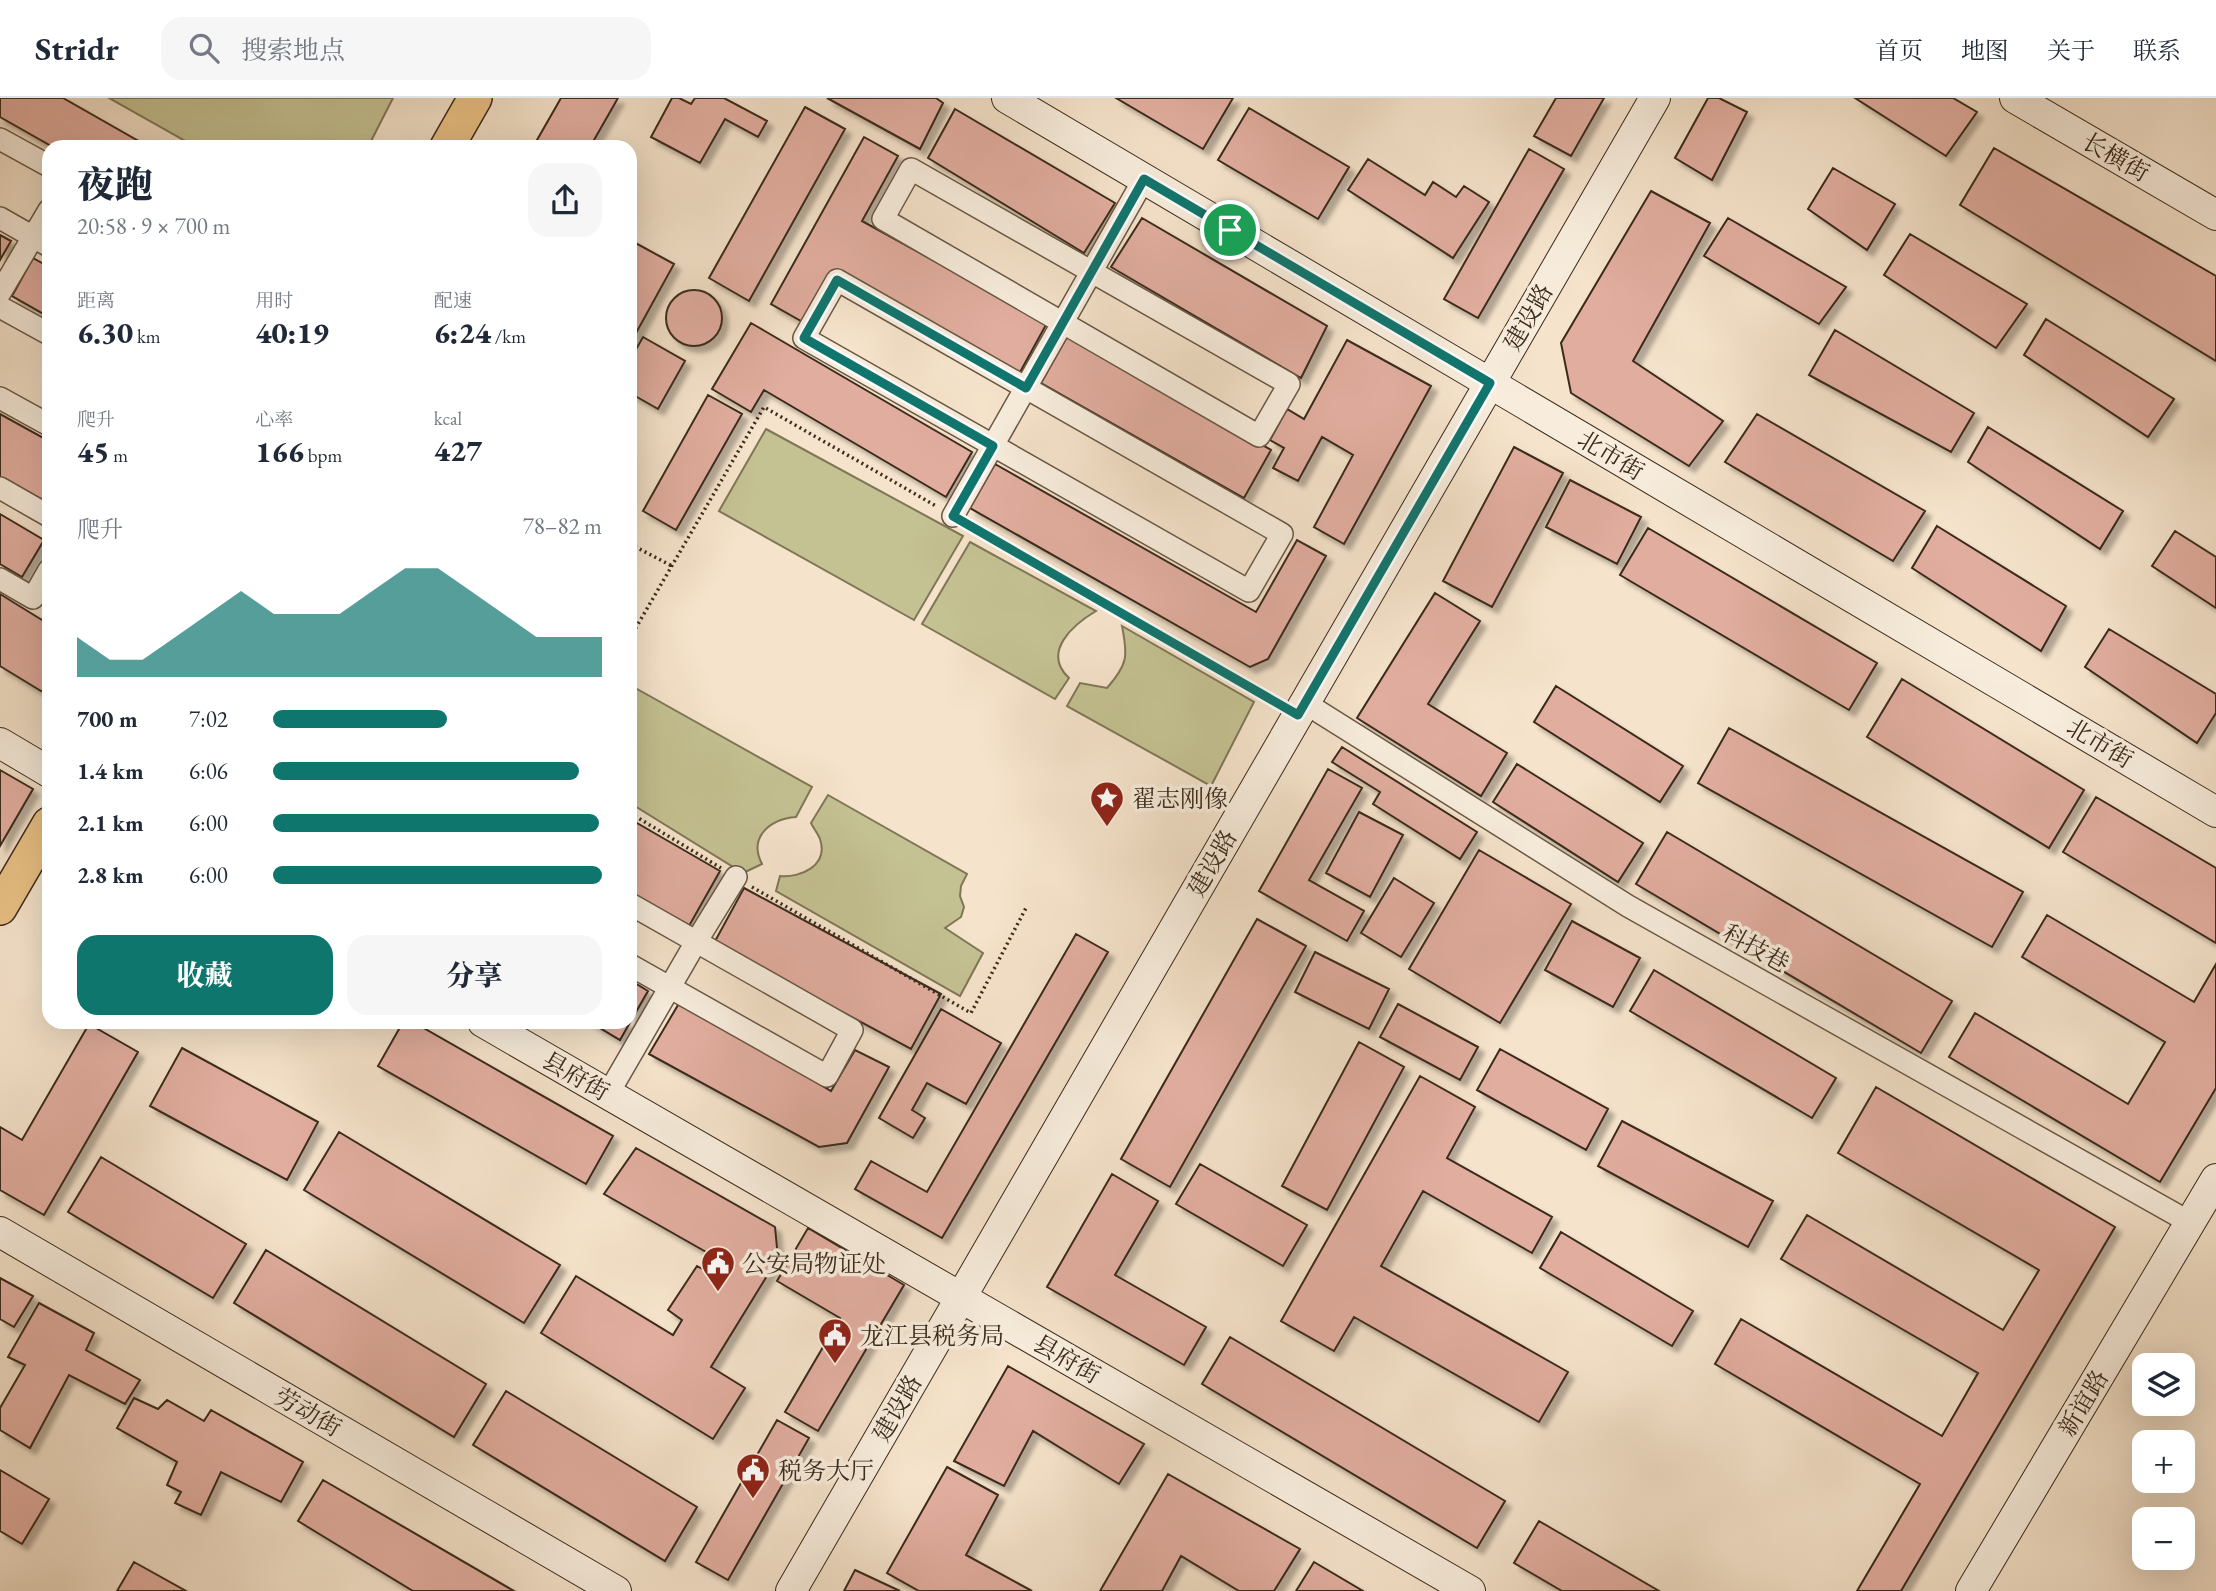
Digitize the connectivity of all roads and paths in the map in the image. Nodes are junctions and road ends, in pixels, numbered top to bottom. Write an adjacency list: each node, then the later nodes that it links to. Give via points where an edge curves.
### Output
1 (475, 98): 6 (main road)
2 (1655, 98): 17 (street, 建设路)
3 (1017, 101): 8 (street, 北市街)
4 (2032, 102): 9 (street, 长横街)
5 (0, 139): 7 (street)
6 (451, 140)
7 (42, 162)
8 (1144, 179): 12 (street); 17 (street, 北市街)
9 (2216, 215)
10 (0, 218): 11 (street)
11 (41, 241): 13 (street)
12 (1092, 271): 15 (street); 15 (street, via 911,169 883,219); 15 (street, via 1289,384 1259,436)
13 (0, 293)
14 (0, 307): 16 (street)
15 (1063, 323): 18 (street)
16 (42, 330)
17 (1490, 383): 30 (street, 建设路); 33 (street, 北市街)
18 (1026, 388): 21 (street); 21 (street, via 837,280 810,326 804,338); 21 (street, via 1282,534 1249,591)
19 (0, 398): 20 (street)
20 (42, 421)
21 (993, 446): 24 (street)
22 (0, 488): 23 (street)
23 (42, 512)
24 (953, 516): 26 (path, via 764,407); 30 (path)
25 (637, 548): 26 (path)
26 (672, 566): 29 (path)
27 (0, 579): 28 (street, via 33,598)
28 (42, 588)
29 (637, 626)
30 (1302, 708): 46 (street, 科技巷, via 1628,906); 48 (street, 建设路)
31 (0, 743): 32 (street)
32 (42, 768)
33 (2216, 812)
34 (637, 817): 36 (path)
35 (42, 836): 38 (main road)
36 (736, 877): 37 (path, via 971,1013); 40 (street)
37 (1027, 906)
38 (0, 908)
39 (637, 908): 40 (street)
40 (695, 942): 42 (street); 42 (street, via 852,1030 827,1076)
41 (637, 969): 42 (street)
42 (670, 988): 44 (street)
43 (495, 1029): 44 (street, 县府街)
44 (608, 1094): 48 (street, 县府街)
45 (2216, 1179): 46 (street, 新谊路)
46 (2190, 1223): 52 (street, 新谊路)
47 (0, 1232): 49 (street, 劳动街)
48 (961, 1297): 50 (street, 建设路); 51 (street, 县府街)
49 (616, 1591)
50 (791, 1591)
51 (1470, 1591)
52 (1971, 1591)

